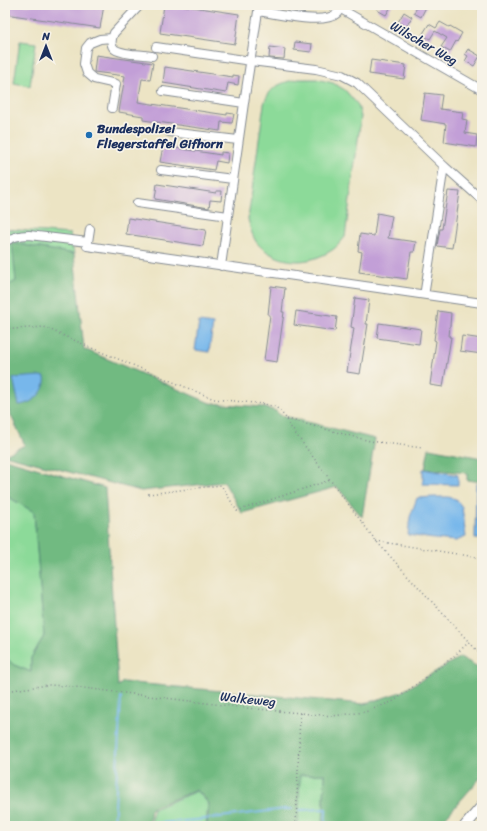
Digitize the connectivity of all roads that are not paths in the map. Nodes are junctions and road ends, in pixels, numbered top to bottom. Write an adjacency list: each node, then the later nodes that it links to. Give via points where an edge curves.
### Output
1 (140, 5): 4 (street)
2 (337, 7): 3 (street, via 336,14 326,19 312,19); 8 (street, Wilscher Weg)
3 (259, 8): 7 (street)
4 (112, 38): 6 (street, via 112,44 119,52); 11 (street, via 90,43 86,48 84,64 86,73 94,79 116,84)
5 (156, 47): 7 (street)
6 (152, 56)
7 (251, 61): 10 (street); 14 (street, via 316,69 342,75 357,83)
8 (482, 90)
9 (163, 91): 10 (street)
10 (244, 103): 13 (street)
11 (112, 108)
12 (169, 132): 13 (street)
13 (238, 140): 16 (street)
14 (444, 166): 17 (street); 24 (street)
15 (161, 170): 16 (street)
16 (233, 179): 19 (street)
17 (482, 200)
18 (137, 203): 19 (street)
19 (228, 216): 23 (street)
20 (90, 229): 22 (street)
21 (5, 242): 22 (street, via 19,235 29,235)
22 (88, 242): 23 (street, via 87,246)
23 (221, 266): 25 (street)
24 (425, 290)
25 (482, 303)
26 (482, 806): 27 (main road)
27 (465, 826)

